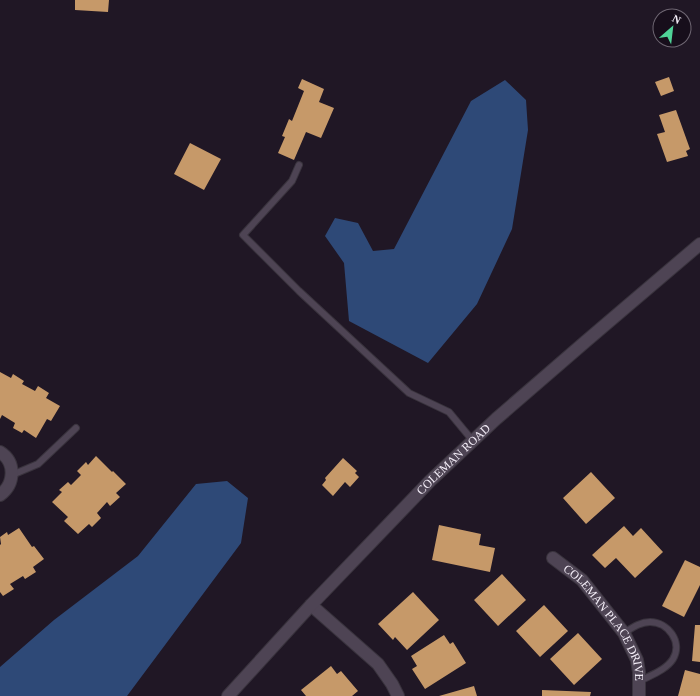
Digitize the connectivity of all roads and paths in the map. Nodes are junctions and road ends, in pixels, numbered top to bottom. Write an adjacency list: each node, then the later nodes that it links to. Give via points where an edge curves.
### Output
1 (299, 165): 4 (lane, via 292,180 243,235 299,291 409,392 449,412)
2 (700, 244): 4 (street, COLEMAN ROAD)
3 (76, 428): 6 (lane, via 38,464)
4 (474, 441): 9 (street, COLEMAN ROAD, via 430,481)
5 (0, 452): 6 (street, via 11,465)
6 (12, 475): 7 (street, via 9,486)
7 (0, 495)
8 (553, 558): 10 (street, COLEMAN PLACE DRIVE, via 582,580)
9 (311, 605): 12 (street, COLEMAN ROAD); 13 (street, via 378,664)
10 (624, 633): 11 (street, COLEMAN PLACE DRIVE, via 637,660); 11 (lane, via 638,624 655,622 665,626 676,641 673,659 658,672)
11 (640, 681): 14 (street, COLEMAN PLACE DRIVE)
12 (228, 696)
13 (398, 696)
14 (639, 696)

